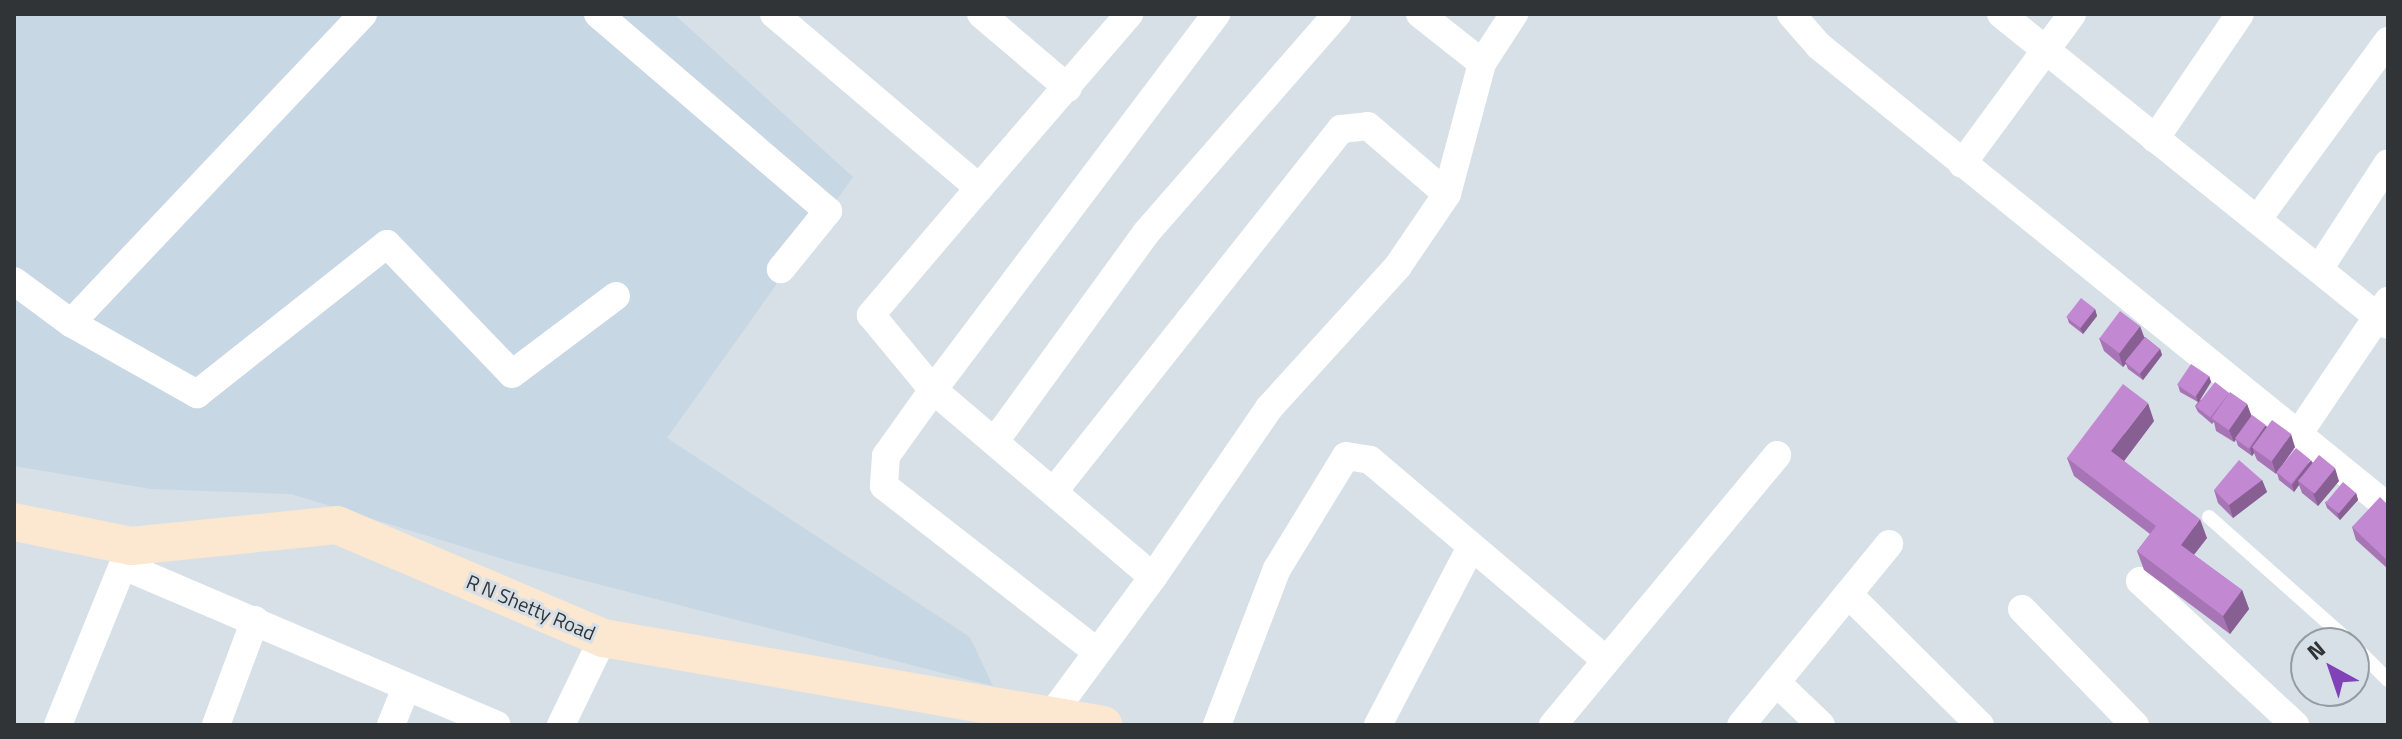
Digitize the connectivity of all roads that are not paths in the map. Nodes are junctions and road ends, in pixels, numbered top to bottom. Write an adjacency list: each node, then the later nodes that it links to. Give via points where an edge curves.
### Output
1 (363, 14): 29 (street)
2 (598, 14): 24 (street, via 828,211)
3 (774, 14): 21 (street)
4 (981, 14): 17 (street)
5 (1129, 14): 17 (street)
6 (1216, 14): 30 (street)
7 (1337, 14): 32 (street, via 1146,233)
8 (1420, 14): 16 (street)
9 (1514, 14): 16 (street)
10 (1791, 14): 20 (street, via 1819,46)
11 (2001, 14): 15 (street)
12 (2072, 14): 15 (street)
13 (2240, 14): 18 (street)
14 (2388, 41): 23 (street)
15 (2046, 51): 18 (street); 20 (street)
16 (1482, 63): 22 (street)
17 (1068, 88): 21 (street)
18 (2155, 139): 23 (street)
19 (2388, 163): 25 (street)
20 (1962, 164): 31 (street)
21 (979, 188): 30 (street, via 871,315)
22 (1447, 194): 34 (street, via 1368,126 1341,129); 41 (street, via 1398,266 1269,408)
23 (2257, 220): 25 (street)
24 (781, 269)
25 (2319, 269): 28 (street)
26 (14, 281): 29 (street)
27 (616, 296): 29 (street, via 512,374 387,244 197,394)
28 (2385, 314): 31 (street)
29 (71, 323)
30 (933, 390): 32 (street); 48 (street, via 886,456 884,486)
31 (2297, 436): 35 (street)
32 (995, 441): 34 (street)
33 (1777, 455): 49 (street)
34 (1054, 491): 41 (street)
35 (2388, 507)
36 (2209, 517): 46 (lane)
37 (15, 526): 40 (street, R N Shetty Road)
38 (1889, 544): 43 (street)
39 (1469, 551): 49 (street); 62 (street, via 1370,460 1346,456 1277,569); 63 (street)
40 (127, 556): 45 (street); 47 (street, R N Shetty Road, via 337,525); 56 (street)
41 (1153, 577): 48 (street)
42 (2140, 581): 69 (street)
43 (1848, 594): 52 (street); 67 (street)
44 (2022, 609): 68 (street)
45 (255, 620): 53 (street); 57 (street)
46 (2333, 627)
47 (603, 638): 54 (street, R N Shetty Road); 60 (street)
48 (1097, 652): 55 (street)
49 (1605, 659): 64 (street)
50 (2370, 662): 51 (lane)
51 (2388, 680)
52 (1776, 682): 65 (street); 66 (street)
53 (406, 688): 58 (street); 59 (street)
54 (963, 712): 55 (street, R N Shetty Road)
55 (1052, 714): 61 (street, R N Shetty Road)
56 (58, 725)
57 (216, 725)
58 (391, 725)
59 (496, 725)
60 (561, 725)
61 (1103, 725)
62 (1217, 725)
63 (1378, 725)
64 (1553, 725)
65 (1741, 725)
66 (1821, 725)
67 (1980, 725)
68 (2135, 725)
69 (2295, 725)

